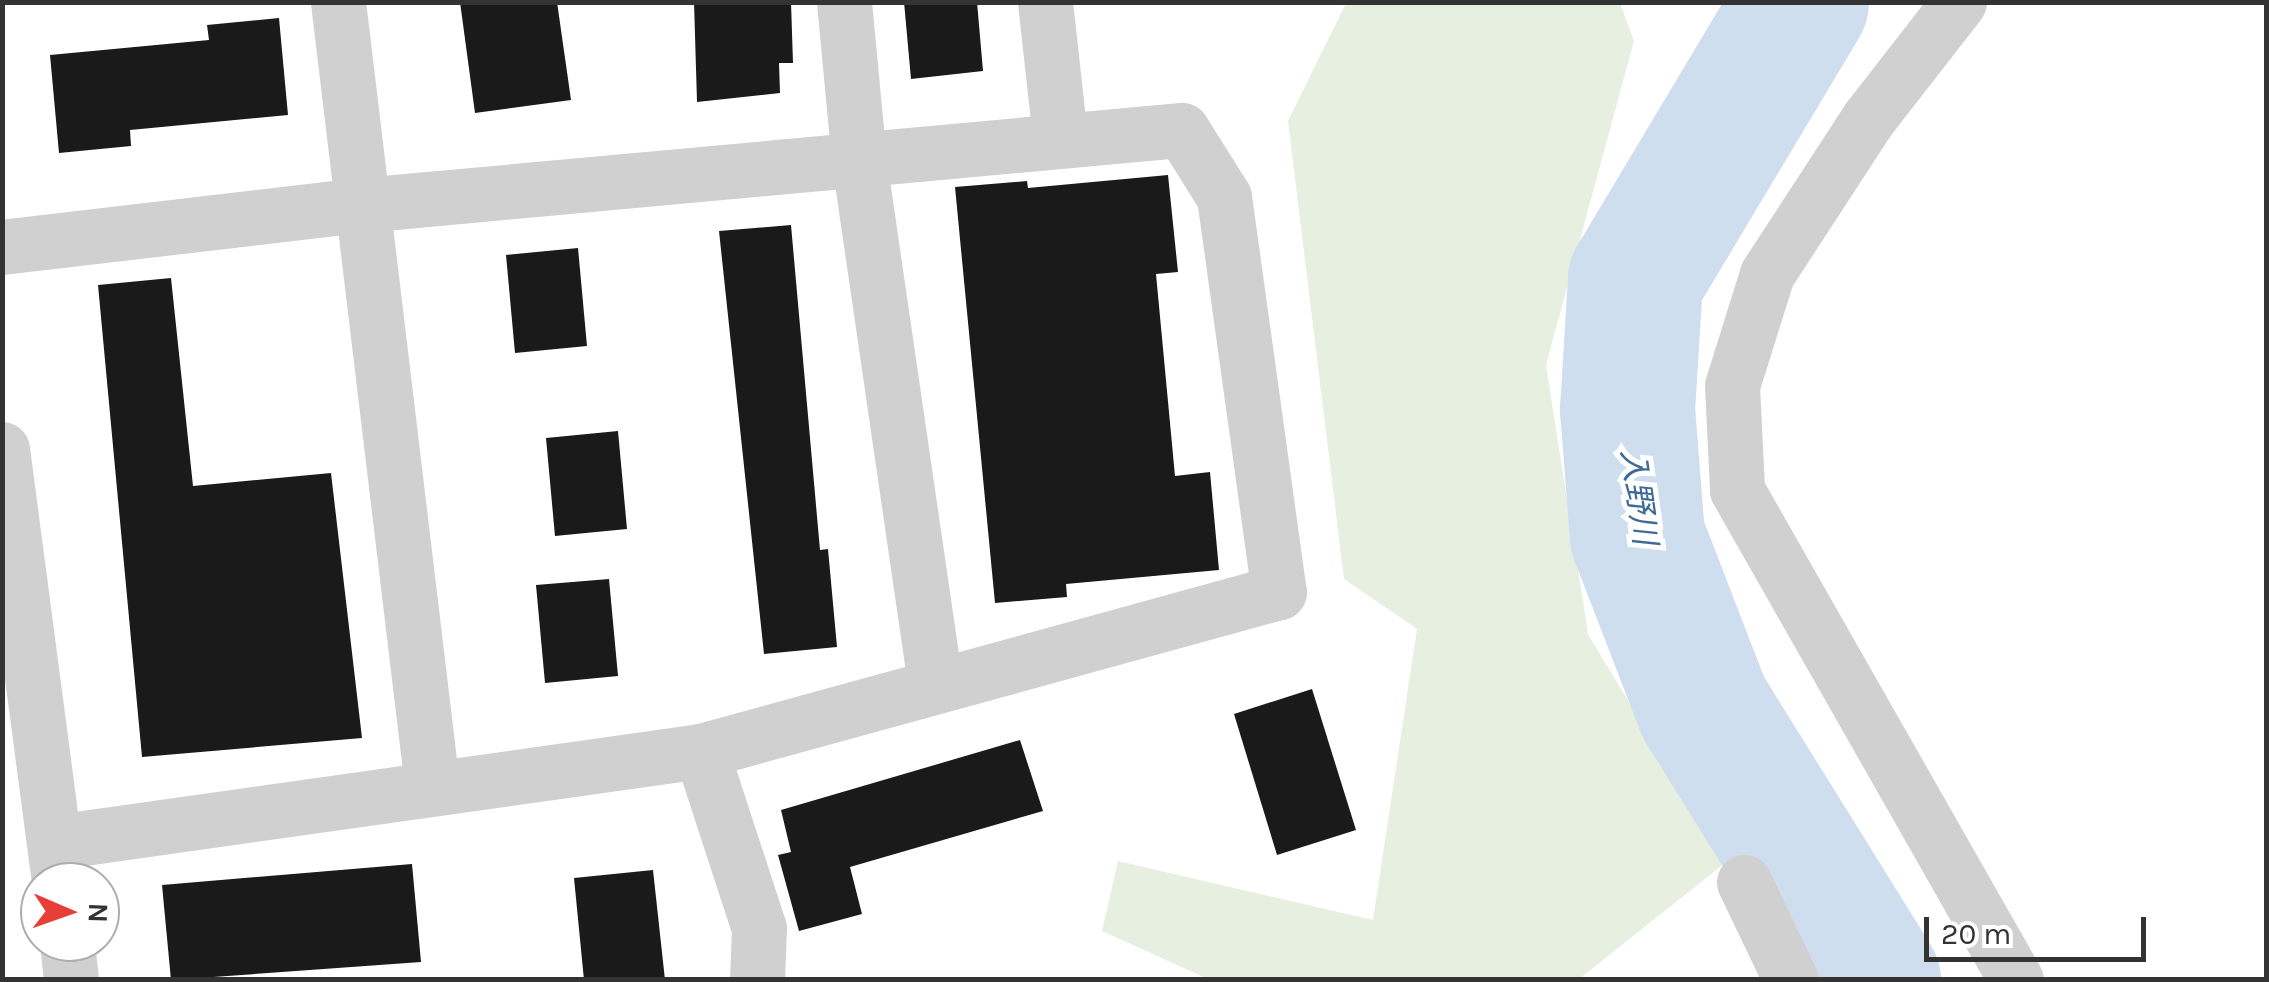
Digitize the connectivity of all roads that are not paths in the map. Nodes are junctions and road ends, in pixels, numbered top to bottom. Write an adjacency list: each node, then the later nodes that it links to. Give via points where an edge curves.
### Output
1 (338, 2): 7 (street)
2 (844, 2): 6 (street)
3 (1045, 2): 5 (street)
4 (1959, 2): 17 (street, via 1868,118 1767,274 1732,386 1737,490)
5 (1060, 138): 6 (street); 10 (street, via 1182,130 1224,197 1279,592)
6 (859, 161): 7 (street); 10 (street)
7 (362, 204): 8 (street); 12 (street)
8 (2, 248)
9 (2, 449): 13 (street)
10 (935, 683): 11 (street)
11 (701, 751): 12 (street); 15 (street, via 759,928)
12 (432, 786): 13 (street)
13 (57, 862)
14 (1744, 882): 16 (street)
15 (757, 980)
16 (1791, 980)
17 (2016, 980)

